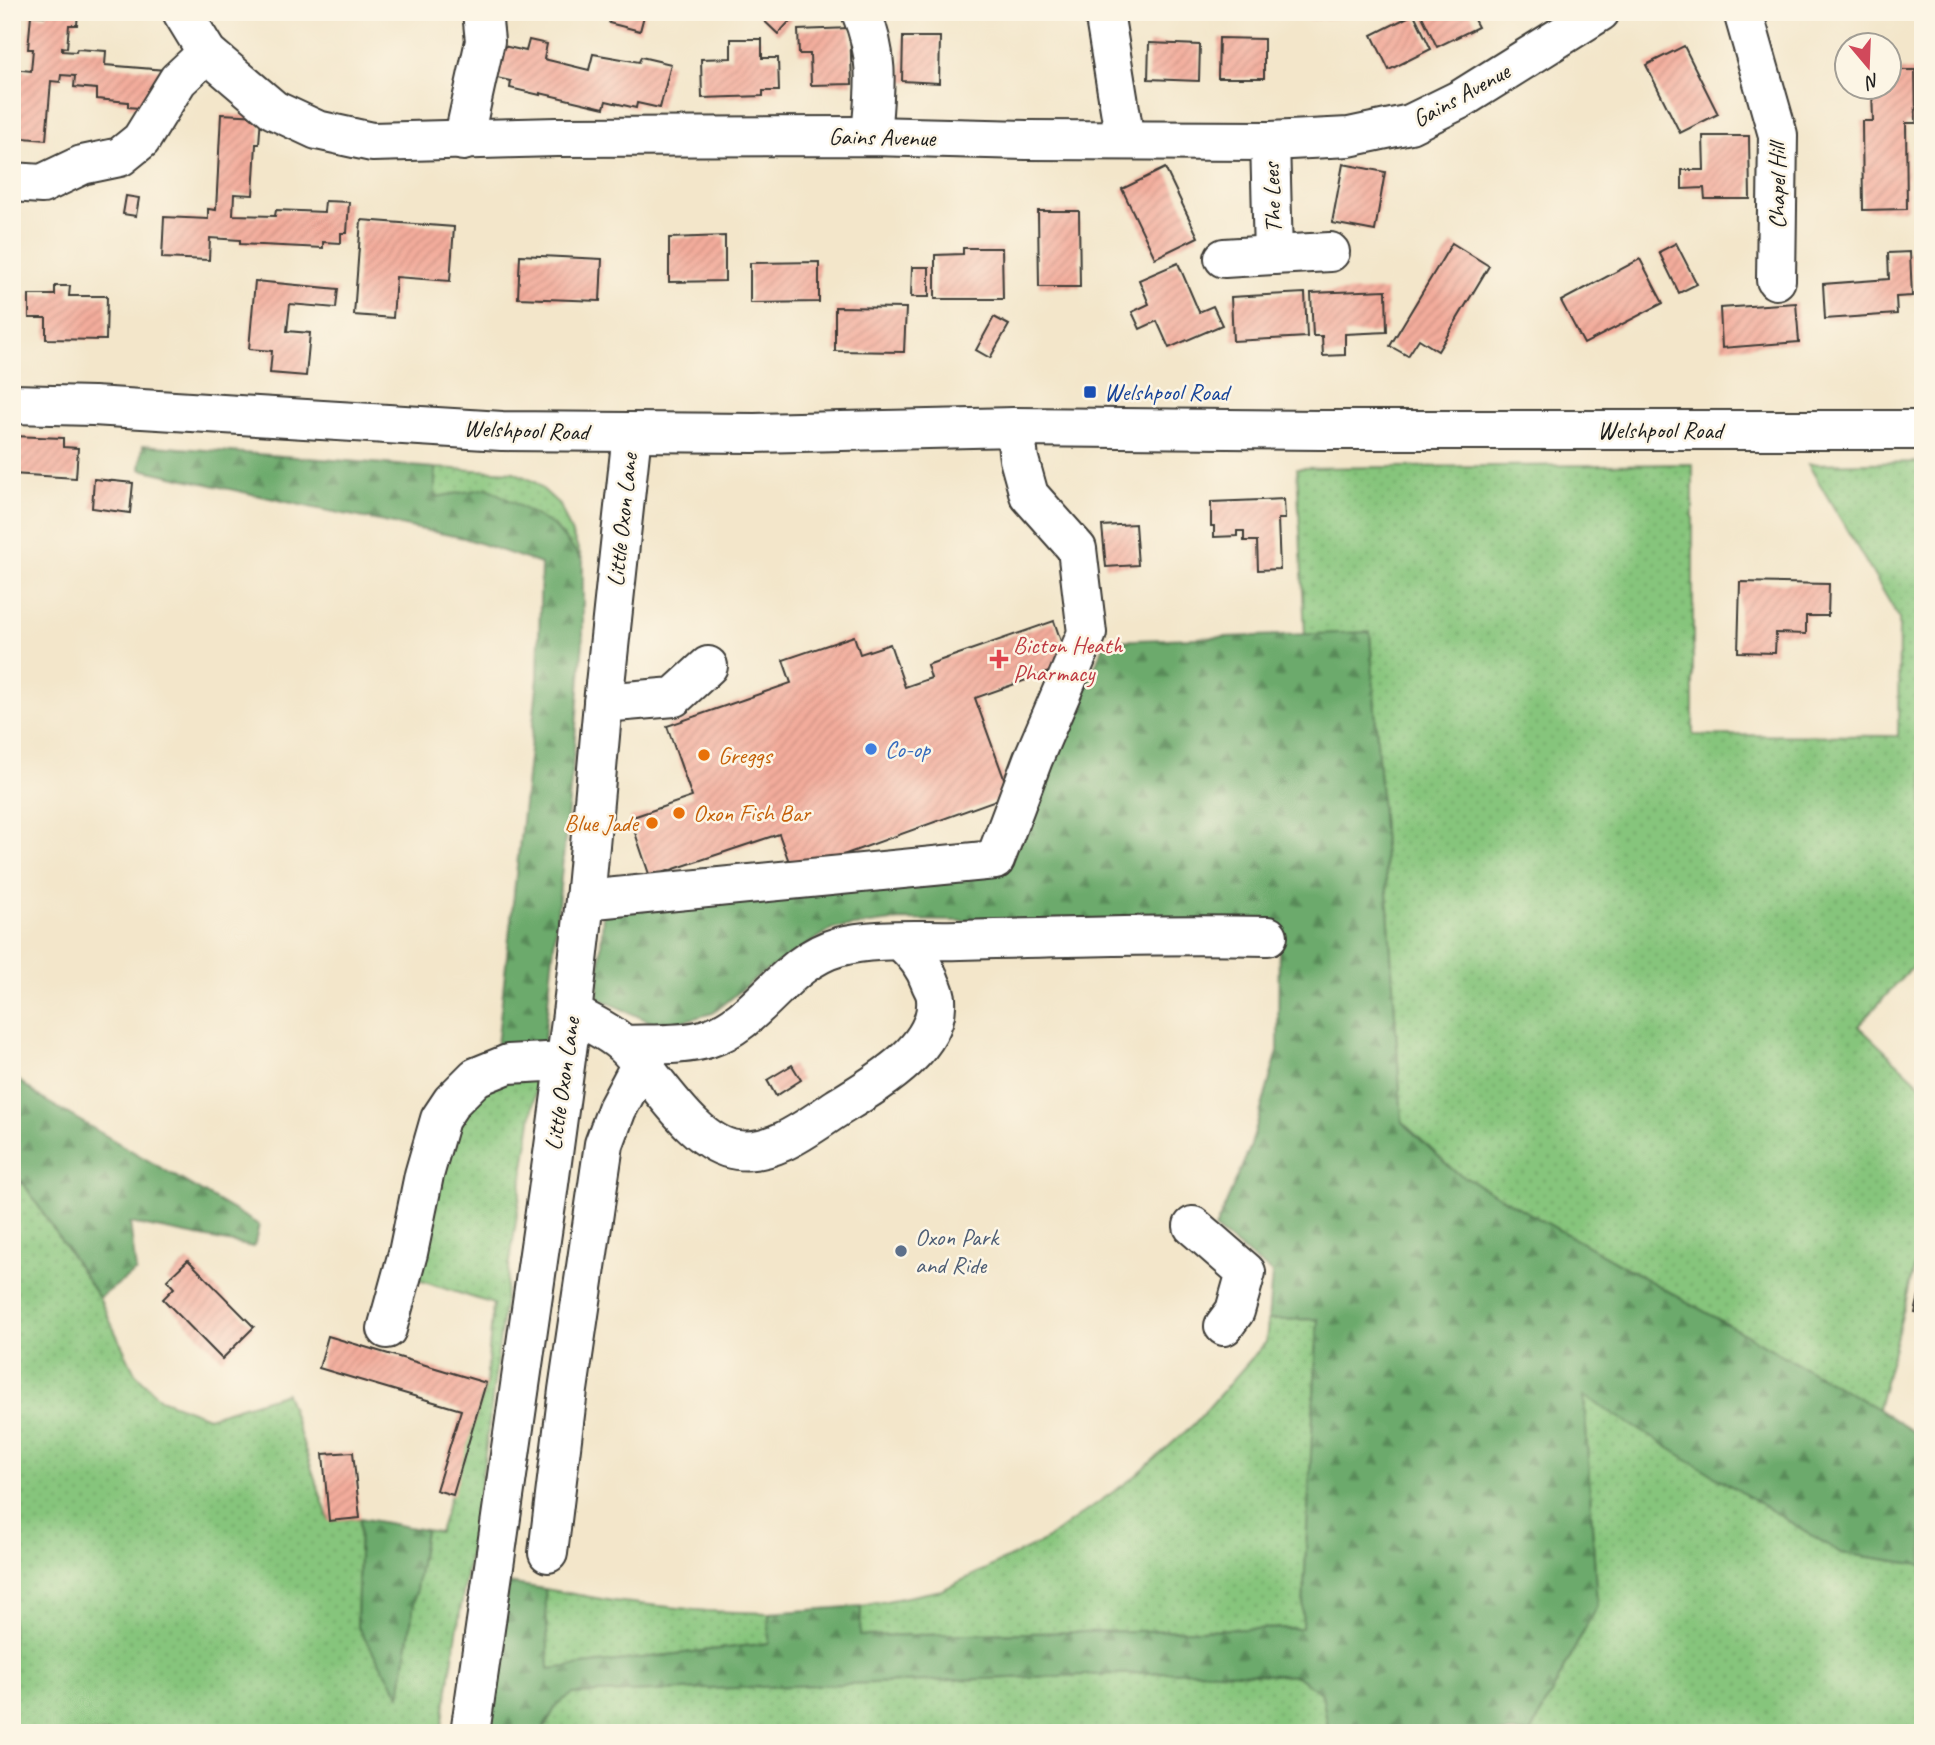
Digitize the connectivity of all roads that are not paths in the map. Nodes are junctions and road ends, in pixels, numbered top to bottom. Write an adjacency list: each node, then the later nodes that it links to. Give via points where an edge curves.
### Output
1 (181, 12): 7 (street, Gains Avenue)
2 (482, 12): 10 (street, via 485,41)
3 (861, 12): 8 (street, via 871,34 875,64)
4 (1104, 12): 9 (street)
5 (1742, 12): 16 (street, Chapel Hill, via 1778,135)
6 (1596, 13): 11 (street, Gains Avenue, via 1461,99 1410,124 1349,137)
7 (207, 52): 10 (street, Gains Avenue, via 274,110 317,130 372,142); 12 (street, via 178,80 141,140 120,157 82,165 42,184)
8 (871, 136): 9 (street, Gains Avenue); 10 (street, Gains Avenue)
9 (1125, 140): 11 (street, Gains Avenue)
10 (463, 141)
11 (1270, 141): 14 (street, The Lees)
12 (12, 182)
13 (1330, 252): 14 (street, The Lees)
14 (1273, 255): 15 (street, The Lees)
15 (1224, 258)
16 (1776, 280)
17 (12, 404): 20 (street, Welshpool Road, via 502,431)
18 (1015, 427): 19 (street, Welshpool Road); 20 (street, Welshpool Road); 23 (street, via 1029,495 1077,549 1087,633 995,860)
19 (1923, 430)
20 (632, 433): 22 (street, Little Oxon Lane)
21 (708, 666): 22 (street, via 674,697)
22 (603, 703): 23 (street, Little Oxon Lane)
23 (585, 900): 26 (street, Little Oxon Lane)
24 (1268, 936): 25 (street)
25 (901, 941): 27 (street, via 837,947 810,960 737,1024 709,1039); 27 (street, via 916,954 928,975 936,999 932,1027 890,1073 788,1139 760,1149 736,1150 711,1141)
26 (572, 1014): 27 (street); 28 (street, Little Oxon Lane)
27 (633, 1055): 32 (street, via 604,1144)
28 (565, 1061): 31 (street, via 508,1064 476,1077 440,1119); 33 (street, Little Oxon Lane)
29 (1193, 1226): 30 (street, via 1246,1272 1235,1311)
30 (1224, 1326)
31 (387, 1329)
32 (548, 1553)
33 (470, 1733)

